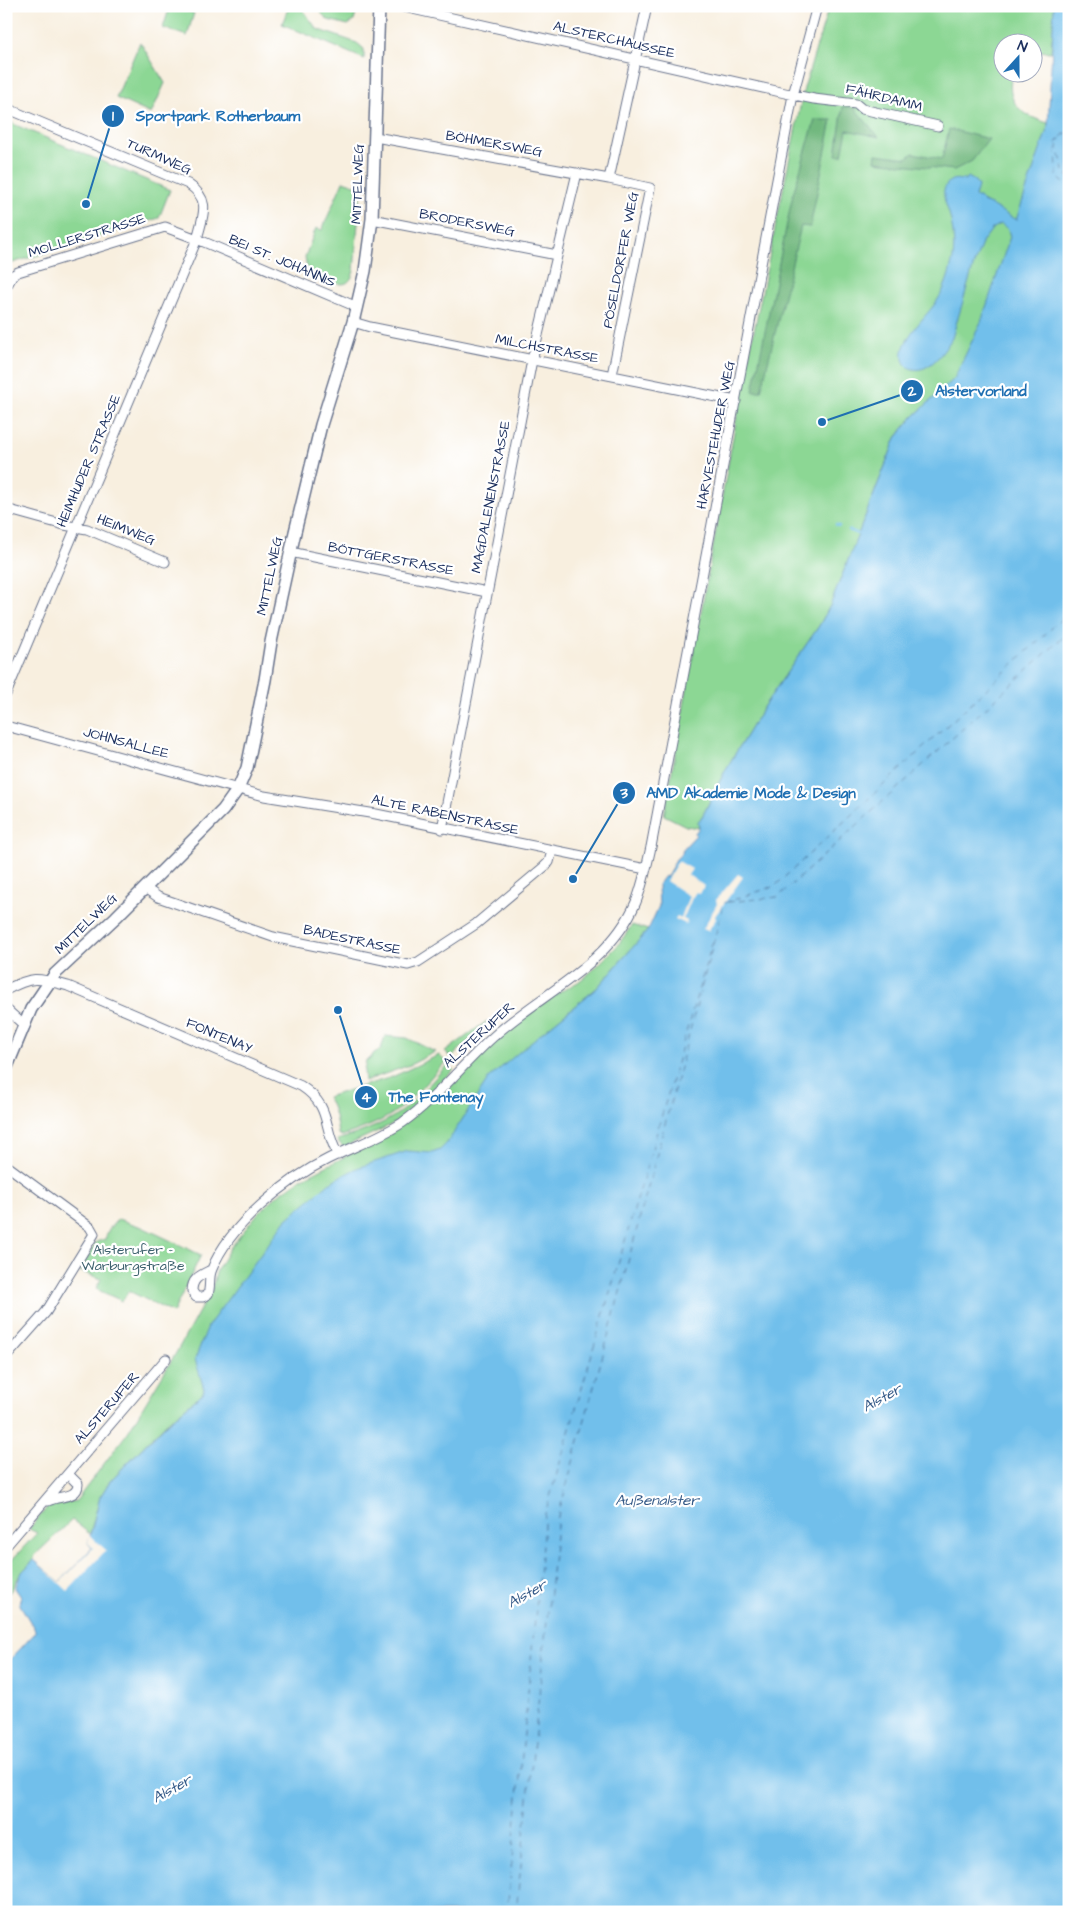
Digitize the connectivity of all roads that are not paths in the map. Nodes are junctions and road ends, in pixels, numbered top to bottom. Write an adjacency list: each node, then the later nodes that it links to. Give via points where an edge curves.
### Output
1 (379, 6): 9 (street, MITTELWEG)
2 (399, 6): 5 (street, ALSTERCHAUSSEE)
3 (647, 6): 5 (street, PÖSELDORFER WEG)
4 (817, 6): 6 (street, HARVESTEHUDER WEG)
5 (635, 59): 6 (street, ALSTERCHAUSSEE); 11 (street, PÖSELDORFER WEG)
6 (793, 94): 8 (street, FÄHRDAMM, via 856,104 862,109); 20 (street, HARVESTEHUDER WEG)
7 (6, 108): 13 (street, TURMWEG, via 196,190 204,205)
8 (938, 126)
9 (375, 137): 10 (street, BÖHMERSWEG); 12 (street, MITTELWEG)
10 (577, 173): 11 (street, BÖHMERSWEG); 14 (street, MAGDALENENSTRASSE)
11 (609, 179): 19 (street, PÖSELDORFER WEG, via 650,188)
12 (372, 219): 14 (street, BRODERSWEG); 16 (street, MITTELWEG)
13 (197, 239): 15 (street, MOLLERSTRASSE, via 161,228 13,275); 16 (street, BEI ST. JOHANNIS); 22 (street, HEIMHUDER STRASSE)
14 (557, 255): 18 (street, MAGDALENENSTRASSE)
15 (6, 287)
16 (357, 307): 17 (street, MITTELWEG)
17 (353, 322): 18 (street, MILCHSTRASSE); 23 (street, MITTELWEG, via 321,425)
18 (532, 360): 19 (street, MILCHSTRASSE); 25 (street, MAGDALENENSTRASSE)
19 (612, 375): 20 (street, MILCHSTRASSE)
20 (736, 401): 31 (street, HARVESTEHUDER WEG)
21 (6, 509): 22 (street, HEIMWEG)
22 (76, 527): 24 (street, HEIMWEG); 26 (street, HEIMHUDER STRASSE)
23 (290, 552): 25 (street, BÖTTGERSTRASSE); 28 (street, MITTELWEG, via 248,764)
24 (165, 562)
25 (487, 592): 29 (street, MAGDALENENSTRASSE)
26 (6, 694)
27 (6, 726): 28 (street, JOHNSALLEE)
28 (238, 789): 29 (street, ALTE RABENSTRASSE); 32 (street, MITTELWEG, via 223,810)
29 (442, 829): 30 (street, ALTE RABENSTRASSE)
30 (552, 851): 31 (street, ALTE RABENSTRASSE); 32 (street, BADESTRASSE, via 544,867 476,924 413,964 403,965 272,936 158,897)
31 (646, 870): 38 (street, ALSTERUFER, via 636,902 625,922 593,961 494,1036 412,1115 389,1131)
32 (145, 888): 33 (street, MITTELWEG)
33 (50, 981): 34 (street, FONTENAY, via 27,979); 36 (street, MITTELWEG, via 31,1010); 38 (street, FONTENAY, via 301,1086 323,1109 330,1140)
34 (6, 990)
35 (6, 1009): 36 (street)
36 (25, 1026): 37 (street, MITTELWEG)
37 (6, 1069)
38 (338, 1155): 40 (street, ALSTERUFER, via 297,1177 263,1203 240,1226)
39 (6, 1164): 41 (street, via 90,1227 94,1234 46,1312)
40 (211, 1270)
41 (6, 1357)
42 (166, 1360): 43 (street, ALSTERUFER)
43 (69, 1475): 44 (street, ALSTERUFER); 44 (street, via 78,1484 77,1492)
44 (44, 1503): 45 (street, ALSTERUFER)
45 (6, 1546)

